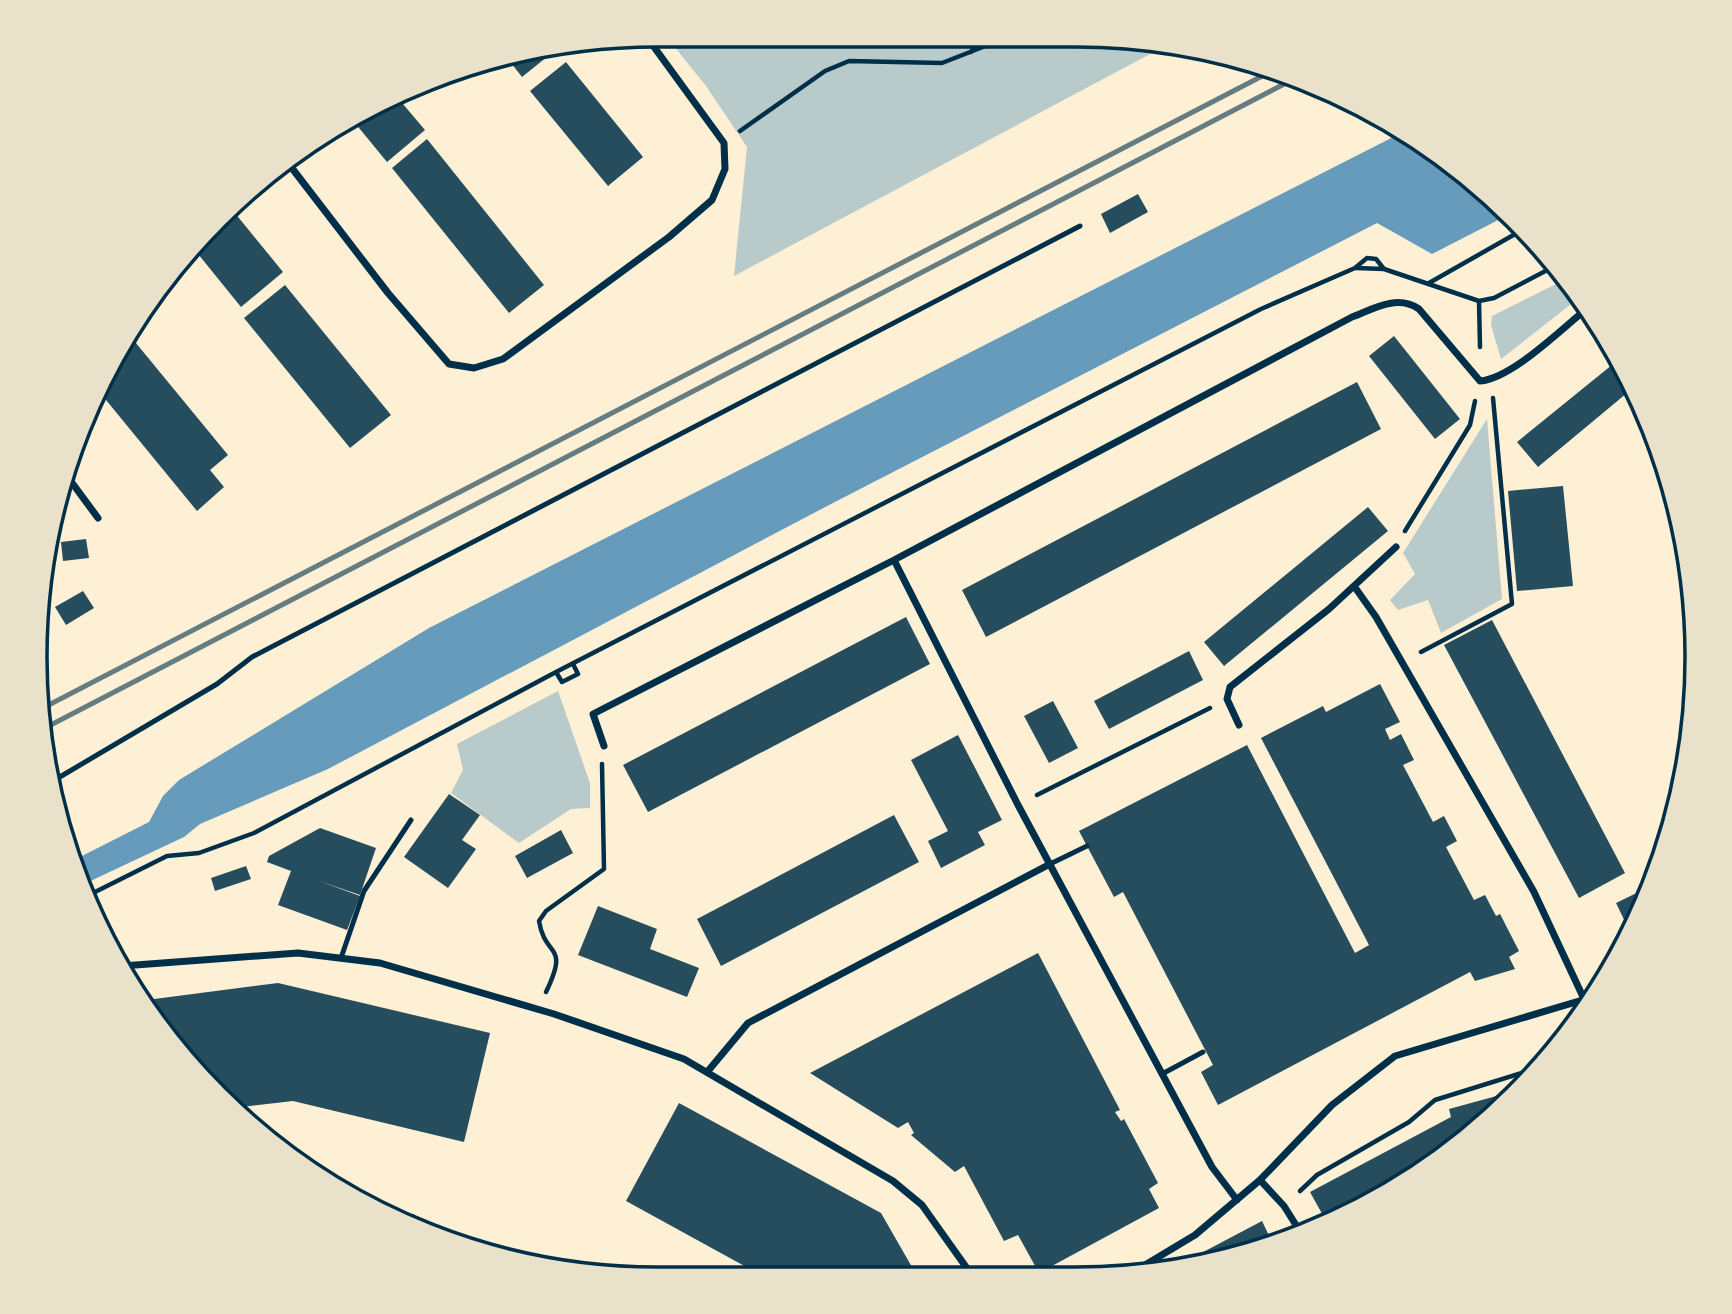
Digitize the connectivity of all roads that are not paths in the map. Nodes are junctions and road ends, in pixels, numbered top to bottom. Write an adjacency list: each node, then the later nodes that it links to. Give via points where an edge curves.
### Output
1 (654, 47): 2 (street, via 724,143 725,169 712,200 503,359 474,368 449,364)
2 (292, 169)
3 (1080, 226): 12 (lane, via 252,657 217,684)
4 (1579, 314): 8 (street, via 1491,380 1480,381 1419,309 1410,303 1390,303 1352,317)
5 (73, 484): 6 (street)
6 (98, 518)
7 (1396, 547): 9 (street)
8 (894, 560): 11 (street, via 593,714); 15 (street)
9 (1354, 586): 10 (street, via 1230,687 1227,699); 18 (street, via 1534,892)
10 (1240, 725)
11 (604, 746)
12 (59, 777)
13 (411, 820): 16 (lane, via 364,891)
14 (1087, 846): 15 (lane)
15 (1050, 864): 21 (street, via 748,1023); 22 (street)
16 (341, 958): 17 (street, via 298,953); 21 (street, via 380,963 538,1009)
17 (131, 965)
18 (1582, 995)
19 (1579, 1001): 23 (street, via 1395,1056 1332,1105)
20 (1203, 1052): 22 (lane)
21 (708, 1071): 27 (street, via 893,1181 929,1213)
22 (1162, 1074): 24 (street, via 1212,1167)
23 (1260, 1180): 24 (street); 25 (street)
24 (1237, 1200): 26 (street, via 1195,1235)
25 (1296, 1225)
26 (1149, 1262)
27 (966, 1267)

